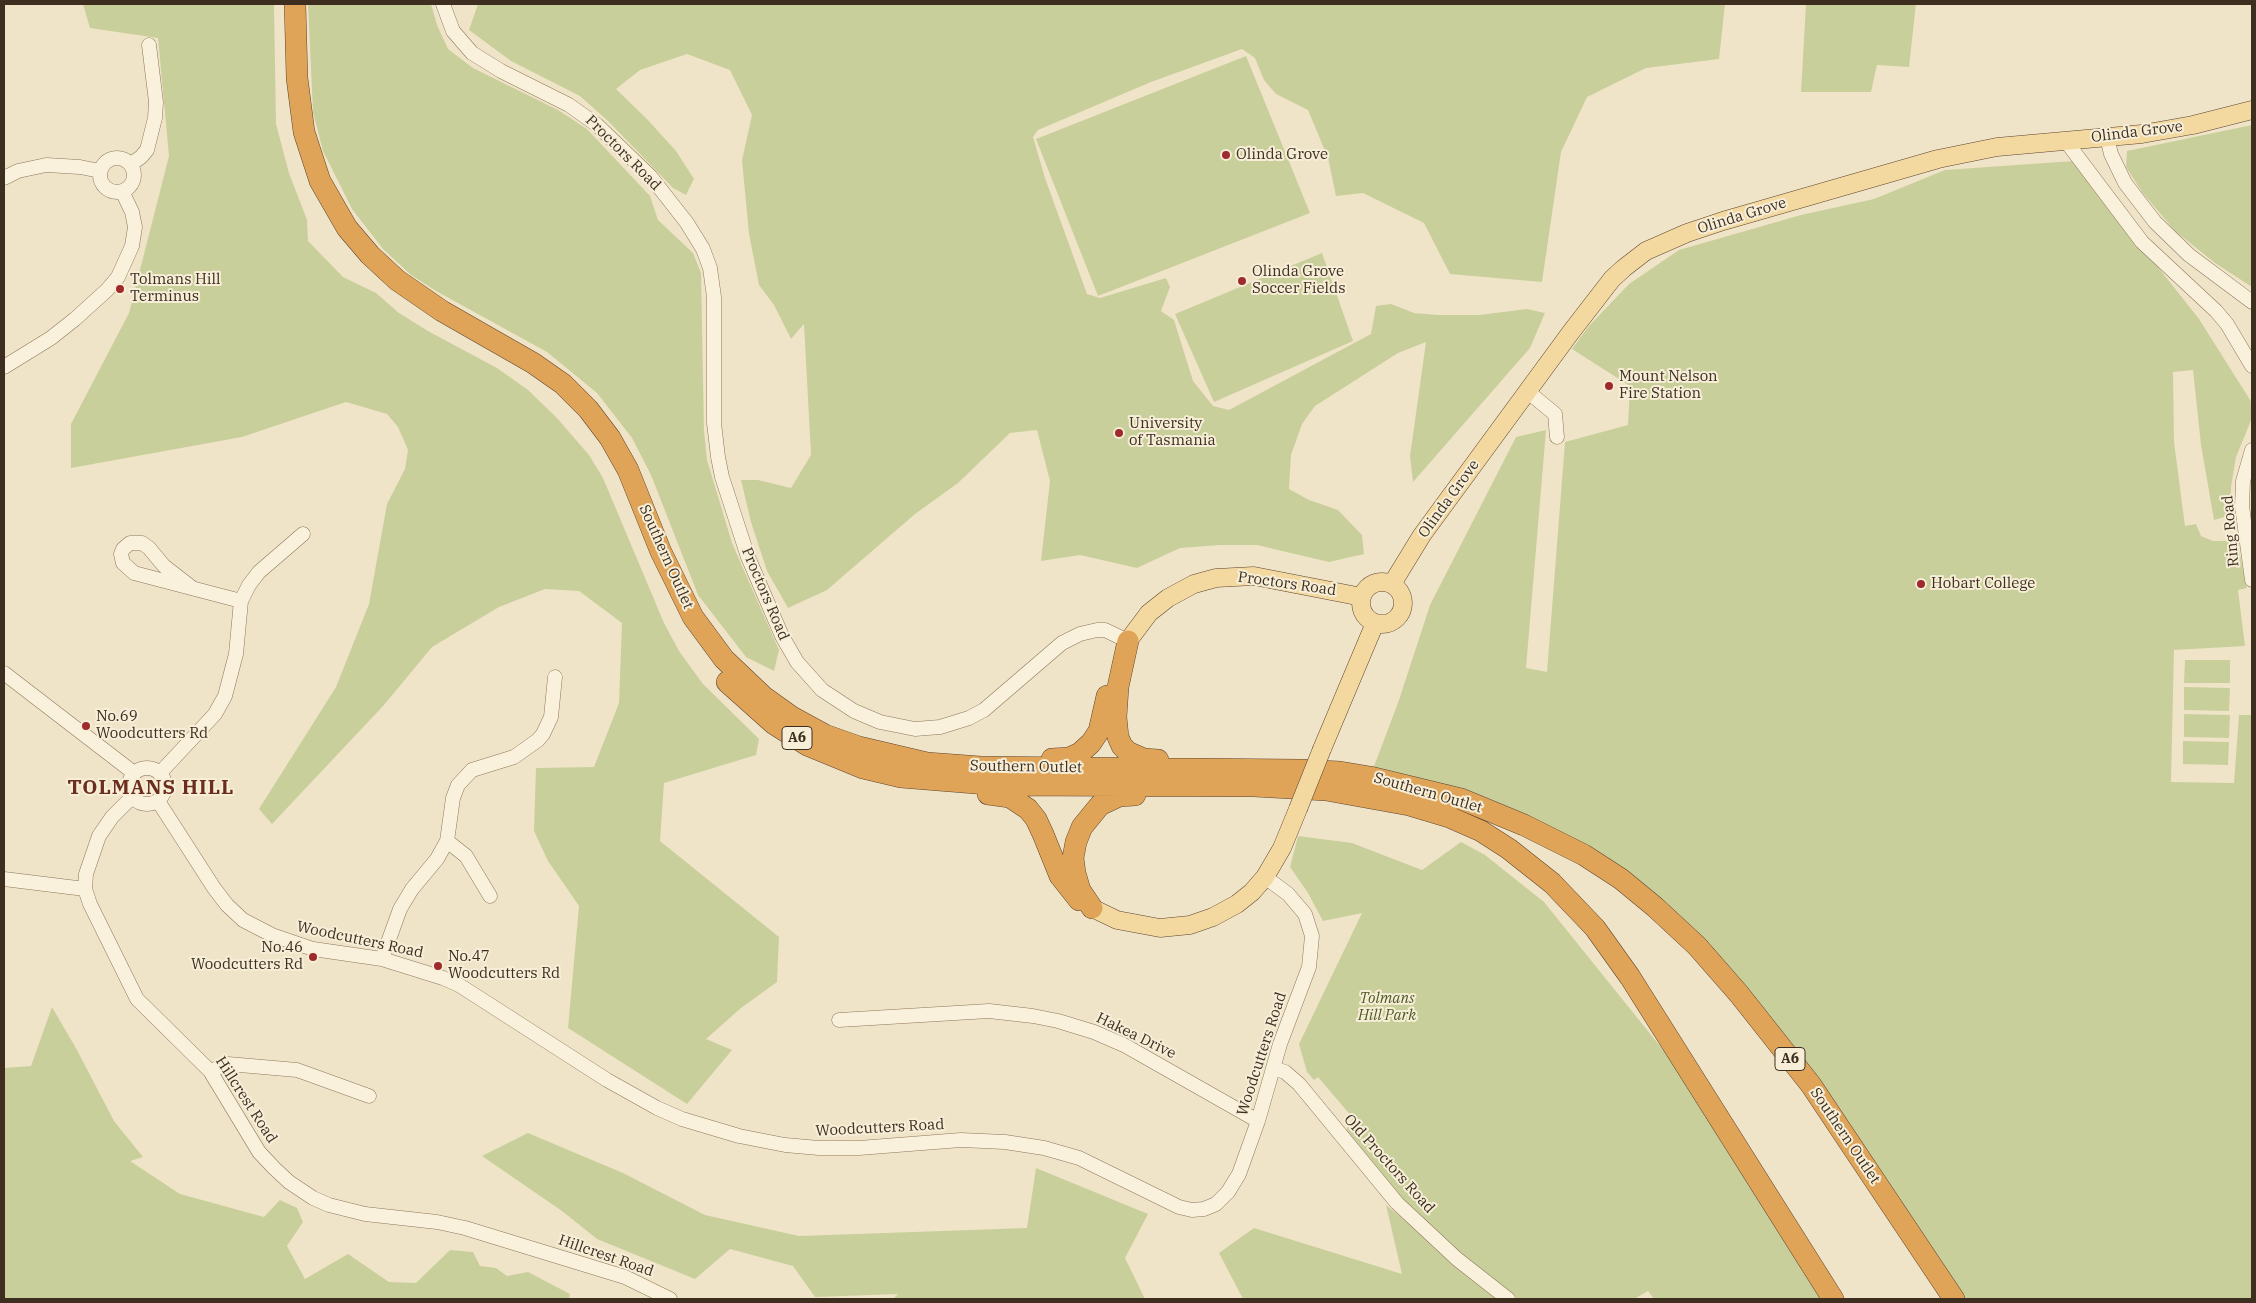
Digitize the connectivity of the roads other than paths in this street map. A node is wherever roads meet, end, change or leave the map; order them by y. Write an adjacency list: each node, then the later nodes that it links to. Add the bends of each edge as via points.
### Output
1 (282, 4): 31 (highway, Southern Outlet / A6, via 284,96 293,147 314,200 343,244 367,271 408,306 517,368 573,412 614,473 679,619 699,650 736,692 774,724 807,744 863,768)
2 (295, 4): 28 (highway, Southern Outlet / A6, via 297,87 304,132 320,181 347,228 370,256 397,280 442,311 533,363 563,384 588,409 628,470 688,608 737,672 771,702 807,726 859,748)
3 (443, 4): 25 (street, Proctors Road, via 453,31 472,53 500,72 569,105 598,125 651,177 703,249 714,296 714,423 722,477 748,557 782,636 797,662 822,690 854,711 880,722 915,729 940,727 984,710 1062,643 1080,634 1105,630)
4 (148, 45): 8 (street, via 156,102 155,118 145,154)
5 (2252, 110): 6 (main road, Olinda Grove, via 2193,125)
6 (2107, 137): 7 (main road, Olinda Grove); 12 (street, via 2113,159 2125,182 2155,222 2189,255)
7 (2065, 140): 13 (street, via 2142,242 2227,324); 15 (main road, Olinda Grove, via 1997,147 1938,159 1785,202 1646,251 1618,274)
8 (130, 164): 9 (street, via 122,159 111,159); 11 (street, via 134,179 129,188)
9 (100, 171): 10 (street, via 46,165); 11 (street, via 104,186 114,192)
10 (4, 178)
11 (122, 191): 14 (street, via 135,227 132,246 118,277 51,338)
12 (2252, 302)
13 (2252, 366)
14 (4, 367)
15 (1528, 391): 16 (street, via 1555,414); 20 (main road, Olinda Grove, via 1427,528)
16 (1557, 437)
17 (2252, 450): 19 (street, Ring Road, via 2243,481 2242,506)
18 (303, 534): 23 (street, via 259,572)
19 (2252, 580)
20 (1392, 584): 22 (main road, via 1378,582 1365,590); 24 (main road, via 1402,594 1403,608 1389,624)
21 (191, 587): 21 (street, via 129,570 122,558 124,549 134,542 145,545 164,566); 23 (street)
22 (1362, 597): 24 (main road, via 1362,610); 25 (main road, Proctors Road, via 1254,576 1216,578 1194,584 1168,598 1149,614)
23 (241, 601): 30 (street, via 236,654 225,696 215,714)
24 (1375, 624): 36 (main road, bridge, via 1282,848)
25 (1128, 641): 28 (highway, via 1112,667 1099,731 1080,753 1069,758 1052,759); 32 (highway, via 1118,687 1116,727 1122,746 1136,756 1152,760 1321,763 1374,772)
26 (4, 672): 29 (street)
27 (555, 677): 35 (street, via 551,717 544,734 522,753 477,767 462,779 453,798)
28 (892, 756): 32 (highway, Southern Outlet / A6, via 948,766 1320,771)
29 (134, 772): 30 (street, via 151,768); 33 (street, via 128,787)
30 (160, 774): 34 (street, via 164,778 165,791)
31 (901, 777): 40 (highway, via 934,787 1002,795 1019,802 1036,819 1060,876 1079,900); 42 (highway, Southern Outlet / A6, via 1000,785 1294,787 1360,795 1449,816 1509,849 1552,883 1595,928)
32 (1415, 787): 51 (highway, Southern Outlet / A6, via 1461,799 1524,824 1584,855 1655,907 1739,994 1811,1085)
33 (132, 797): 34 (street, via 141,804); 38 (street, Hillcrest Road, via 99,836 89,860)
34 (158, 801): 41 (street, Woodcutters Road, via 214,888 243,920 313,950)
35 (447, 841): 39 (street, via 466,856); 41 (street, via 400,909)
36 (1265, 876): 40 (main road, via 1252,892 1226,910 1176,927 1132,924); 44 (street, Woodcutters Road, via 1297,903 1305,914 1312,936 1308,966)
37 (4, 879): 38 (street)
38 (85, 889): 45 (street, Hillcrest Road, via 137,999)
39 (490, 896)
40 (1092, 908): 42 (highway, via 1080,890 1075,873 1076,842 1090,816 1100,806 1119,796 1152,793 1316,796 1372,804 1454,828 1521,868 1573,915 1618,973)
41 (382, 959): 47 (street, Woodcutters Road, via 414,967 459,985 607,1080 657,1108 713,1129 768,1142 837,1148 960,1140 1030,1146 1079,1158 1179,1207 1199,1210 1216,1204 1228,1192 1239,1174)
42 (1649, 1006): 50 (highway, Southern Outlet / A6)
43 (839, 1020): 47 (street, Hakea Drive, via 989,1011 1058,1021 1124,1045)
44 (1273, 1068): 47 (street, Woodcutters Road); 49 (street, Old Proctors Road, via 1285,1072 1299,1084 1397,1203 1457,1259)
45 (210, 1071): 46 (street, via 228,1064 296,1070); 48 (street, Hillcrest Road, via 259,1152 290,1182 313,1198 345,1211 465,1228 626,1277)
46 (369, 1096)
47 (1258, 1121)
48 (670, 1299)
49 (1508, 1299)
50 (1833, 1299)
51 (1954, 1299)

